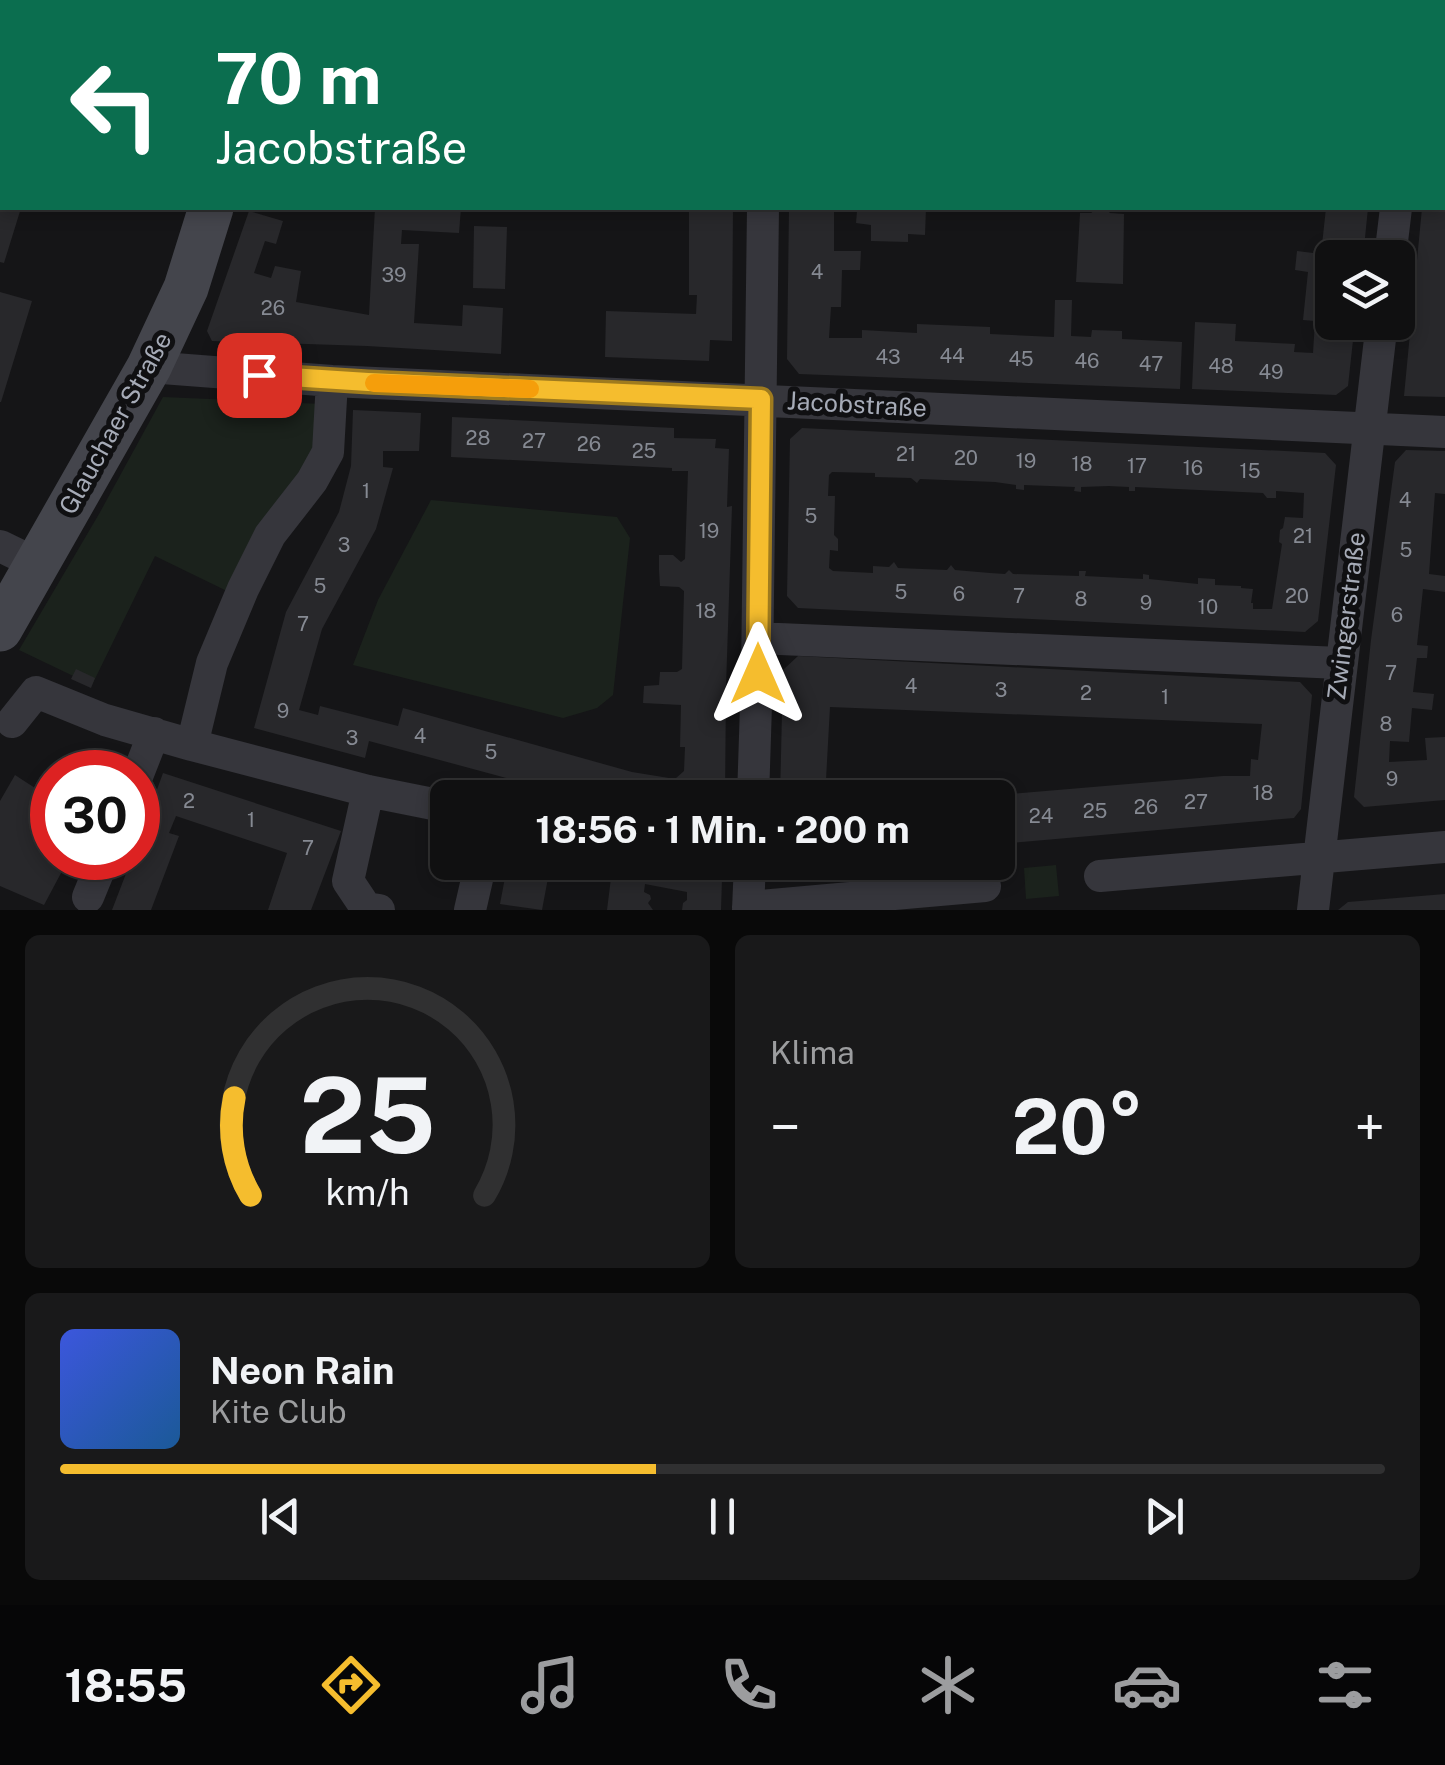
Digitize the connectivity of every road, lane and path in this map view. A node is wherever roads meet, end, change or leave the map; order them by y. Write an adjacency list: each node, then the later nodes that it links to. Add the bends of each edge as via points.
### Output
1 (210, 210): 6 (street, Glauchaer Straße, via 186,288)
2 (763, 210): 8 (street)
3 (1396, 210): 4 (street)
4 (1392, 240)
5 (1380, 340): 9 (street, Zwingerstraße)
6 (150, 367): 7 (street, Jacobstraße); 11 (street, Glauchaer Straße)
7 (332, 380): 8 (street, Jacobstraße); 17 (street, via 328,452 242,589 212,663)
8 (761, 399): 9 (street, Jacobstraße); 13 (street)
9 (1368, 429): 10 (street, Jacobstraße); 14 (street, Zwingerstraße)
10 (1445, 432)
11 (18, 555): 12 (street, Glauchaer Straße)
12 (0, 630)
13 (758, 638): 14 (street); 19 (street)
14 (1340, 663): 23 (street, Zwingerstraße)
15 (12, 722): 16 (street, via 36,692)
16 (154, 733): 17 (street); 18 (street)
17 (192, 745): 20 (street)
18 (147, 750)
19 (754, 780)
20 (368, 791): 21 (street); 31 (street, via 348,881 366,908)
21 (430, 803)
22 (1445, 847): 23 (street)
23 (1319, 858): 24 (street); 33 (street, Zwingerstraße)
24 (1100, 876)
25 (95, 880): 29 (street)
26 (477, 880): 32 (street)
27 (749, 880): 30 (street)
28 (985, 886): 30 (street)
29 (88, 897)
30 (748, 909)
31 (379, 910)
32 (470, 910)
33 (1313, 910)

